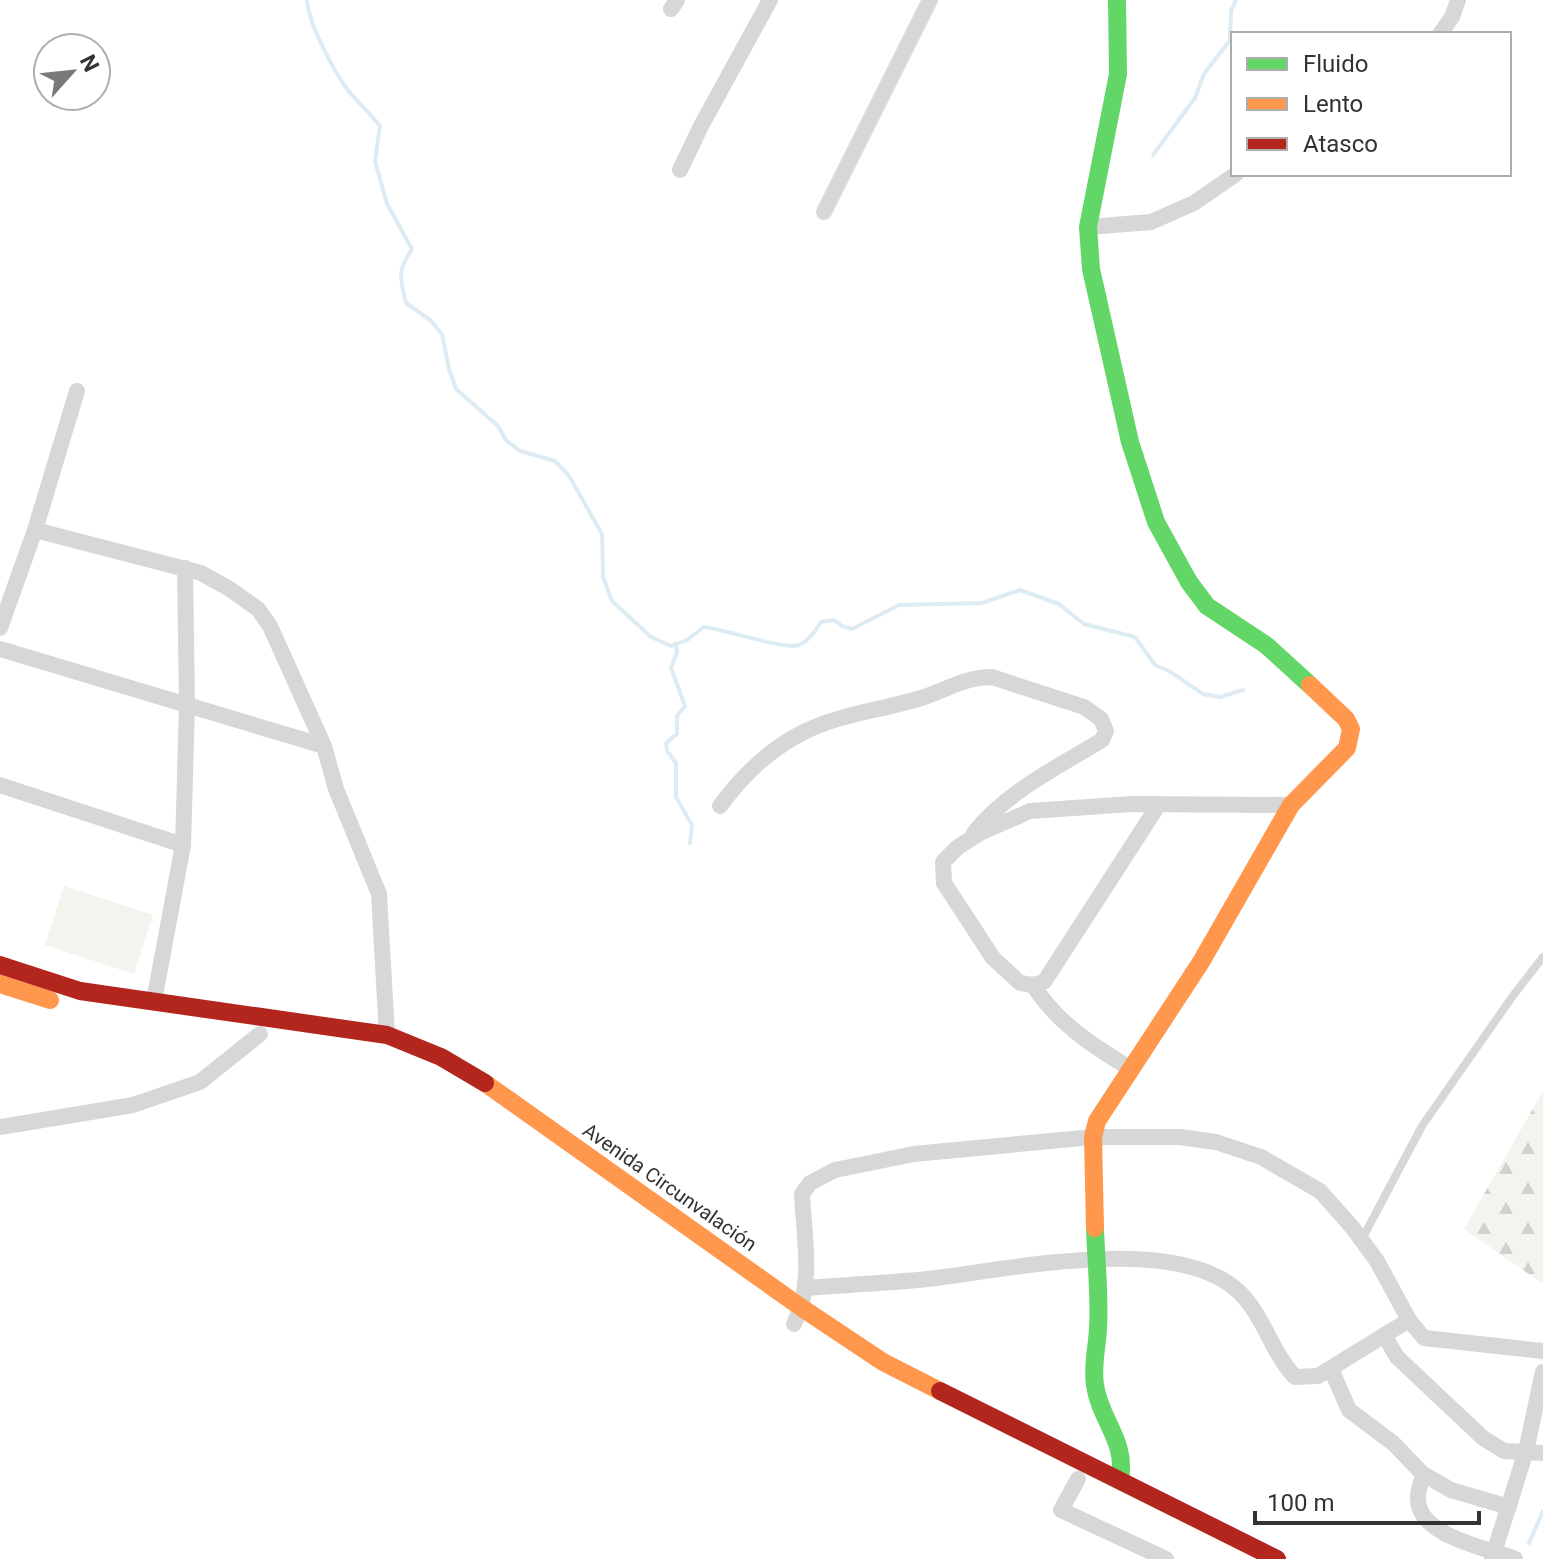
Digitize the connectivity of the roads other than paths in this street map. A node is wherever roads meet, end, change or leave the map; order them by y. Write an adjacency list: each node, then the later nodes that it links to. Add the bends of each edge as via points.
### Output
1 (770, 0): 6 (street)
2 (930, 0): 8 (street)
3 (1117, 0): 9 (main road, via 1118,74)
4 (1458, 0): 5 (street)
5 (1441, 32)
6 (680, 170)
7 (1233, 176): 9 (street, via 1194,203 1151,222)
8 (824, 212)
9 (1088, 227): 19 (main road, via 1091,269 1130,442 1156,522 1207,606 1266,645 1351,729 1347,748)
10 (77, 391): 11 (street)
11 (35, 530): 12 (street); 13 (street)
12 (185, 568): 15 (street); 16 (street, via 258,609)
13 (0, 628)
14 (0, 649): 15 (street)
15 (187, 705): 16 (street); 22 (street)
16 (324, 746): 29 (street, via 379,894)
17 (0, 785): 22 (street)
18 (1159, 804): 19 (street); 21 (street, via 1030,811); 26 (street, via 1044,982)
19 (1291, 805): 30 (main road, via 1201,962)
20 (720, 806): 21 (street, via 751,771 804,731 976,677 992,677 1084,707 1101,719 1106,731 1102,740 989,813)
21 (968, 840): 26 (street, via 943,862 944,883 993,958 1020,983)
22 (183, 845): 27 (street)
23 (1543, 957): 33 (lane, via 1422,1126)
24 (0, 965): 27 (main road, Avenida Circunvalación, via 80,991)
25 (0, 984): 28 (main road, Avenida Circunvalación, via 75,1008)
26 (1033, 985): 30 (street, via 1048,1008 1089,1044)
27 (154, 1001): 29 (main road, Avenida Circunvalación)
28 (260, 1034): 31 (street, via 200,1082 133,1105); 37 (main road, Avenida Circunvalación, via 381,1052 433,1072)
29 (387, 1035): 37 (main road, Avenida Circunvalación, via 473,1074)
30 (1131, 1069): 32 (main road, via 1097,1121)
31 (0, 1127)
32 (1093, 1137): 33 (street, via 1180,1137 1261,1157 1320,1191); 34 (main road); 35 (street, via 914,1154 822,1176 802,1194)
33 (1362, 1240): 36 (street)
34 (1096, 1258): 35 (street); 40 (street, via 1176,1263 1211,1274 1237,1290 1254,1310 1281,1362 1295,1377 1318,1376); 46 (main road, via 1095,1390 1125,1463)
35 (805, 1288): 37 (street)
36 (1409, 1320): 38 (street); 39 (street, via 1424,1338)
37 (801, 1322): 46 (main road, Avenida Circunvalación)
38 (1384, 1335): 40 (street); 43 (street, via 1397,1357 1483,1438 1504,1451)
39 (1543, 1351)
40 (1331, 1369): 44 (street, via 1349,1410)
41 (862, 1370): 45 (main road)
42 (1543, 1372): 43 (street)
43 (1535, 1452): 47 (street)
44 (1423, 1474): 47 (street, via 1451,1490); 48 (street, via 1417,1501 1426,1520 1439,1532)
45 (1078, 1479): 49 (street, via 1061,1510); 50 (main road)
46 (1120, 1480): 51 (main road, Avenida Circunvalación)
47 (1509, 1507): 48 (street)
48 (1493, 1555): 52 (street)
49 (1166, 1559)
50 (1238, 1559)
51 (1277, 1559)
52 (1515, 1559)

